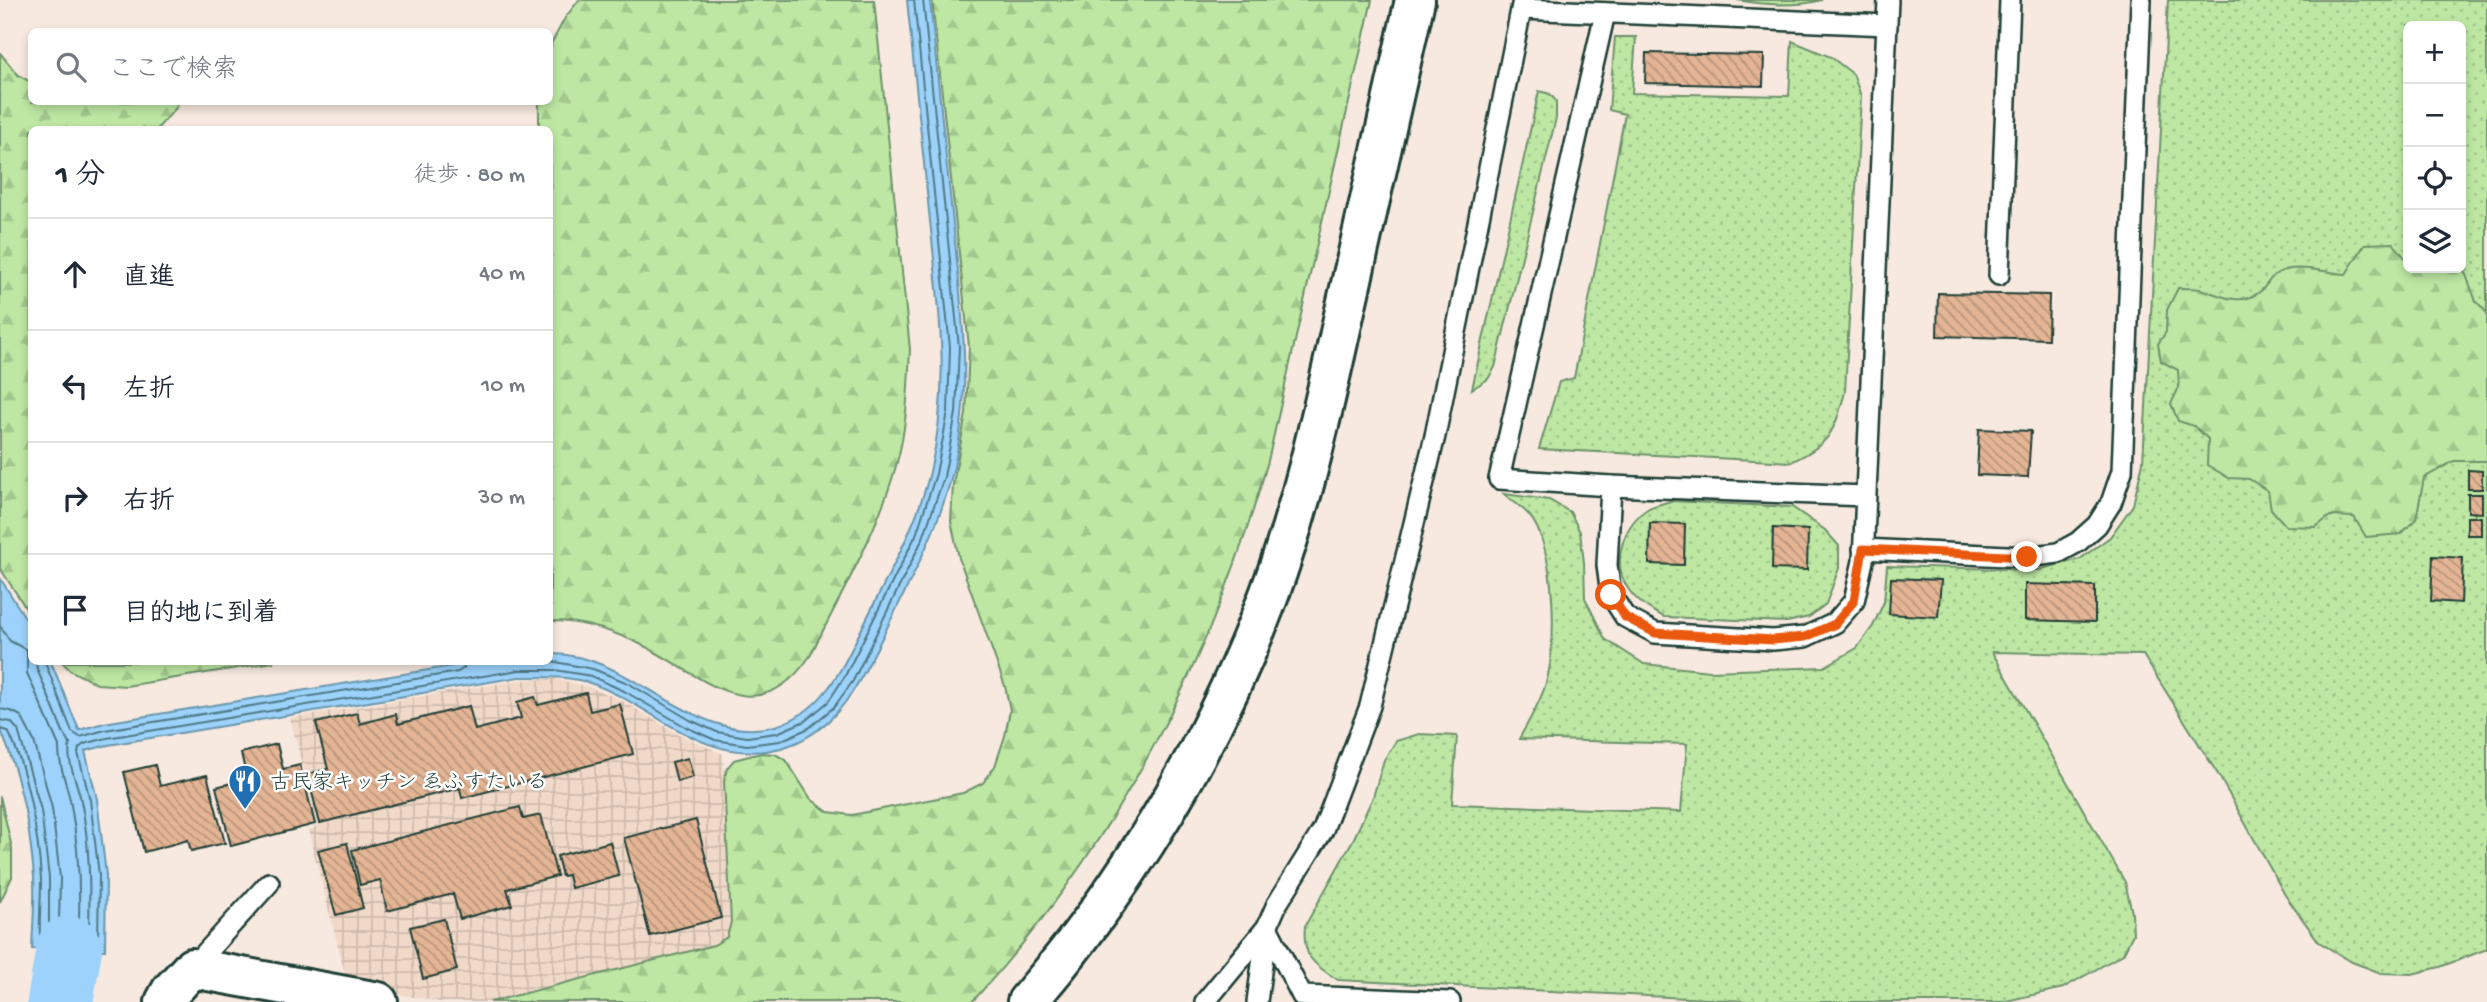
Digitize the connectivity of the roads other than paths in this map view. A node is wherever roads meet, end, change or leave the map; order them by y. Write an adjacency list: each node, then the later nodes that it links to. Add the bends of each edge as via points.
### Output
1 (1415, 0): 19 (street, via 1308,472 1270,593 1220,711 1158,823 1086,929)
2 (1888, 0): 8 (lane)
3 (2010, 0): 9 (lane)
4 (2141, 0): 12 (lane, via 2122,471 2111,503 2098,525 2058,553 2027,557)
5 (1523, 4): 7 (lane); 14 (lane, via 1435,436 1370,706 1323,830)
6 (1698, 8): 7 (lane); 8 (lane)
7 (1605, 13): 10 (lane, via 1499,479)
8 (1886, 25): 11 (lane)
9 (1999, 275)
10 (1611, 486): 11 (lane); 12 (lane, via 1607,565 1611,595 1625,617 1655,633 1773,640 1805,637 1835,624 1854,601)
11 (1866, 496): 12 (lane)
12 (1863, 549)
13 (269, 883): 15 (lane)
14 (1267, 928): 20 (lane); 21 (lane); 22 (lane, via 1302,996)
15 (192, 968): 16 (street); 17 (street)
16 (316, 996): 18 (street)
17 (165, 1002)
18 (378, 1002)
19 (1027, 1002)
20 (1205, 1002)
21 (1257, 1002)
22 (1450, 1002)

